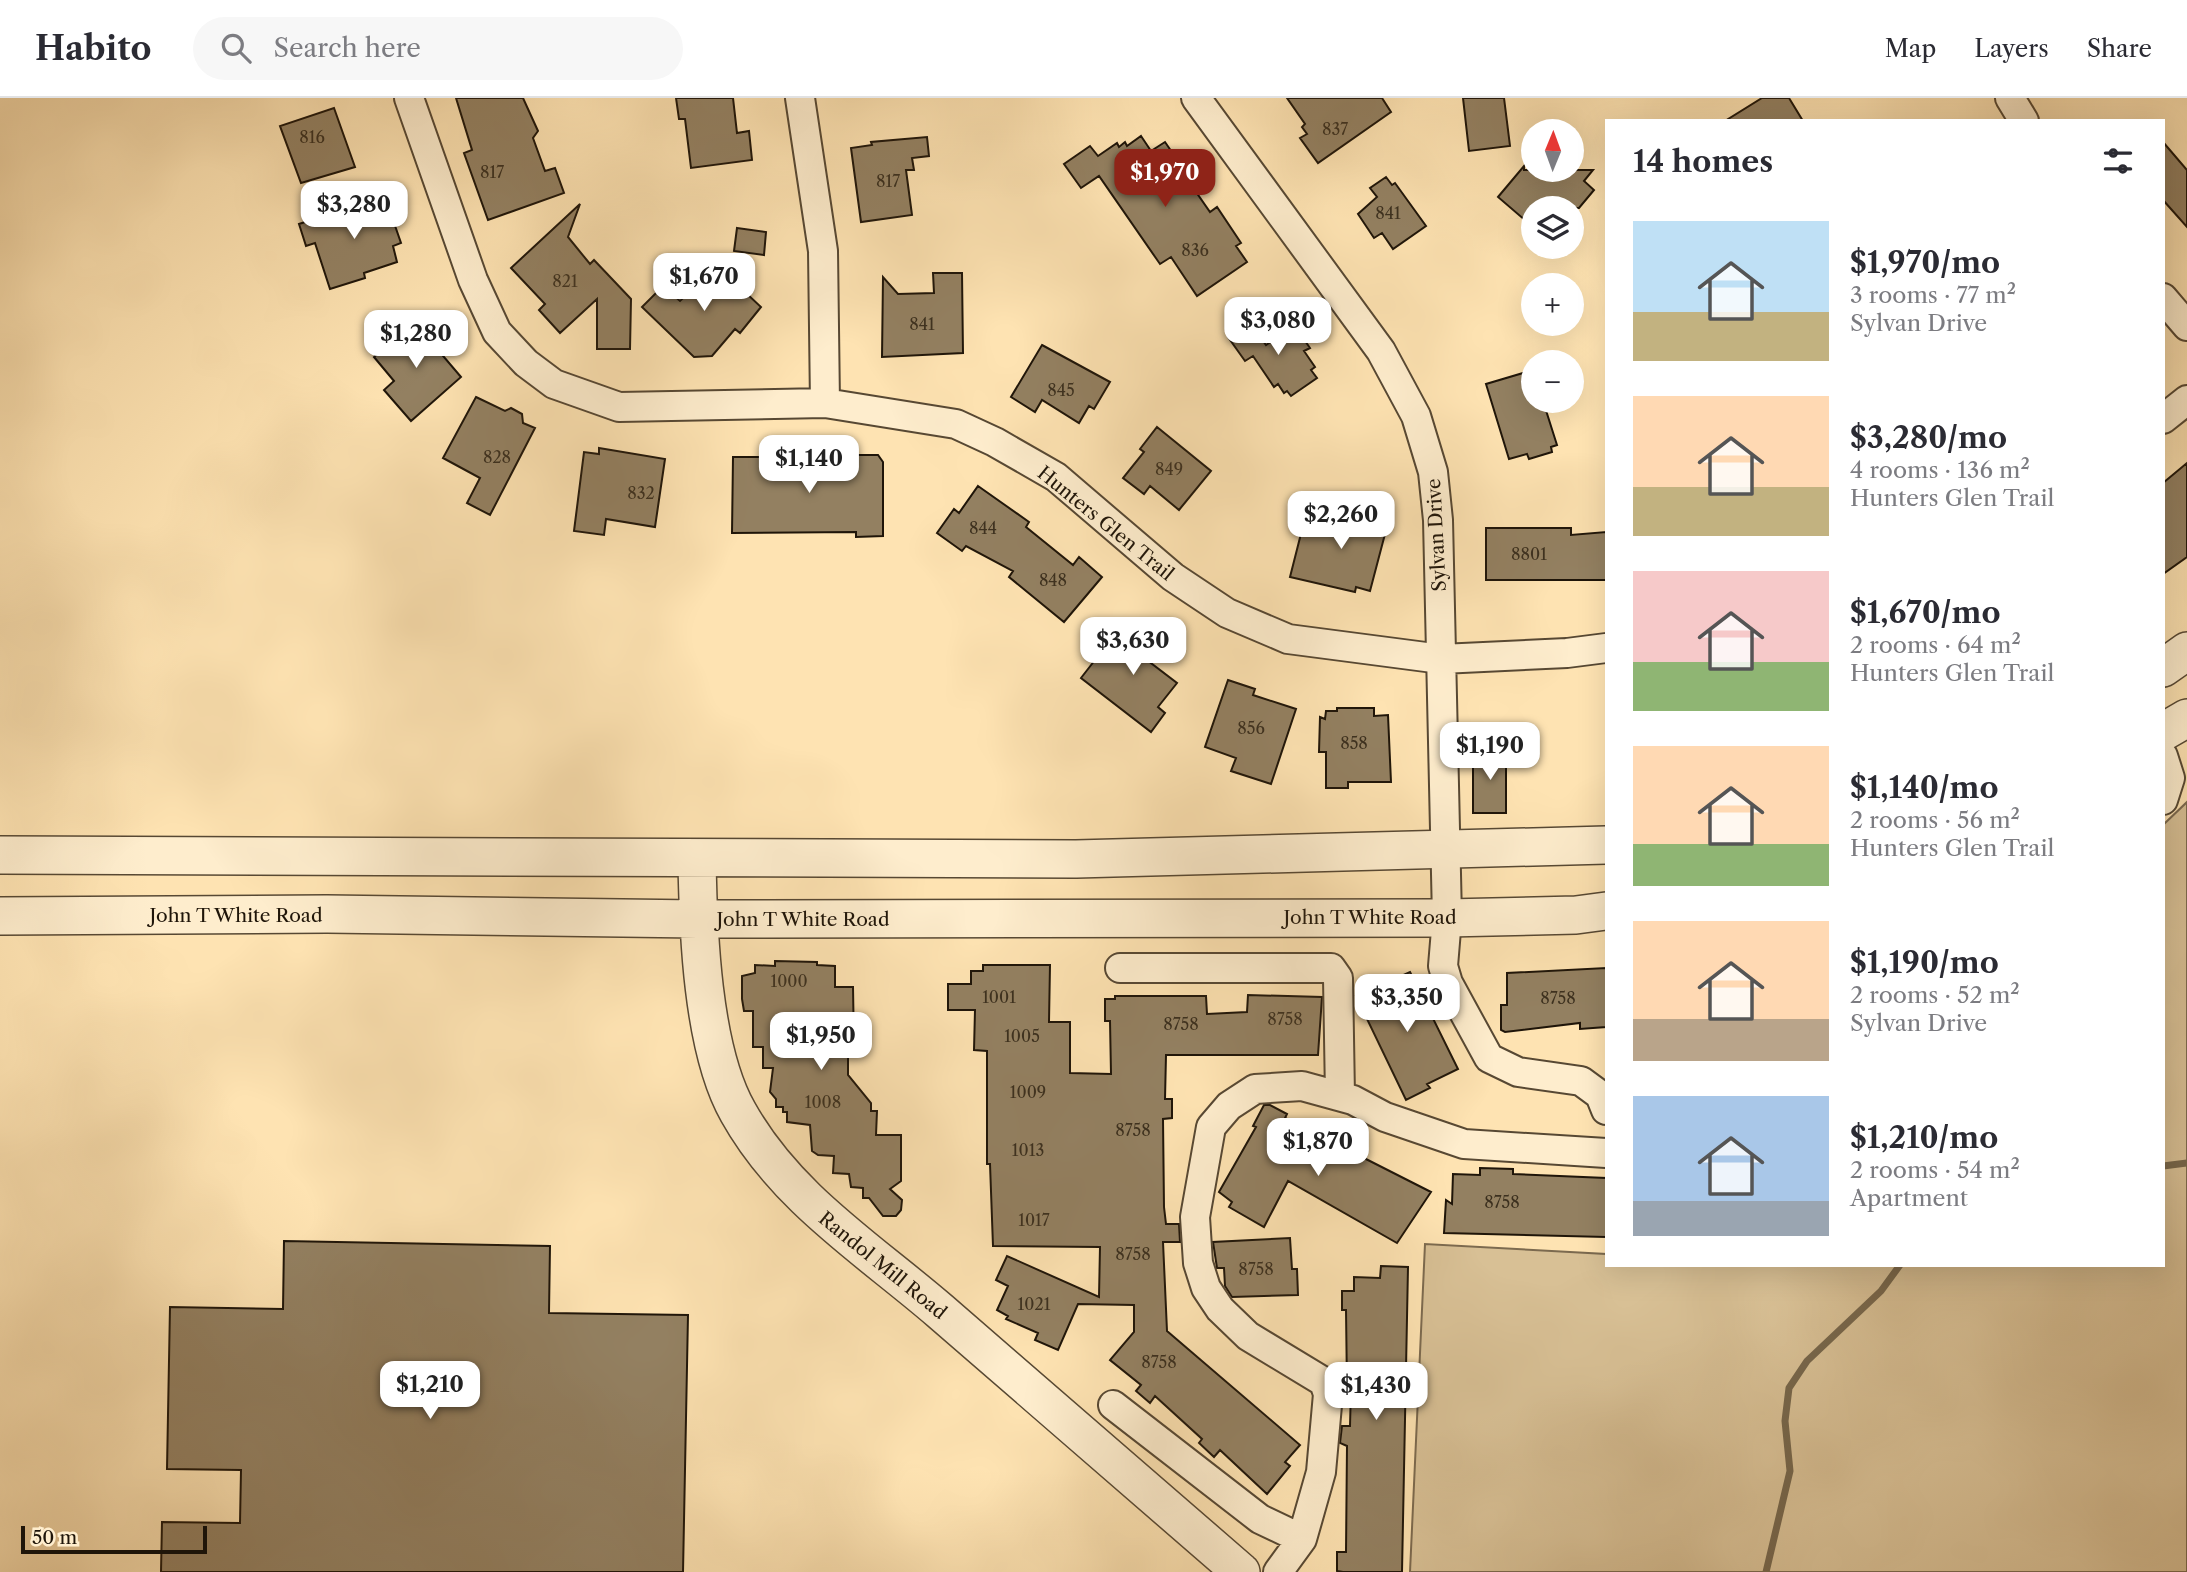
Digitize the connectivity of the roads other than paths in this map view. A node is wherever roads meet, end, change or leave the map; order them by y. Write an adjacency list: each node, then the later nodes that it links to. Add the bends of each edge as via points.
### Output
1 (409, 98): 9 (street, Hunters Glen Trail, via 473,280 497,332 554,384 619,407)
2 (800, 98): 9 (street, via 823,251)
3 (1196, 98): 13 (street, Sylvan Drive, via 1381,351 1416,416 1435,484)
4 (2010, 98): 5 (street)
5 (2023, 119)
6 (2165, 300): 7 (street)
7 (2187, 326)
8 (2187, 400): 10 (street)
9 (825, 403): 13 (street, Hunters Glen Trail, via 956,424 995,442 1056,477 1173,577 1227,613 1288,639)
10 (2165, 417)
11 (1605, 648): 13 (street, Hunters Glen Trail)
12 (2187, 651): 14 (street)
13 (1441, 659): 20 (street, Sylvan Drive)
14 (2165, 667)
15 (2187, 718): 16 (street)
16 (2165, 731)
17 (2165, 762): 18 (street, via 2170,778)
18 (2165, 794)
19 (1605, 845): 20 (street)
20 (1445, 849): 22 (street, via 1076,859); 25 (street, Sylvan Drive)
21 (0, 855): 22 (street)
22 (697, 858): 26 (street, Randol Mill Road)
23 (1605, 911): 25 (street, John T White Road)
24 (0, 916): 26 (street, John T White Road)
25 (1447, 918): 26 (street, John T White Road); 29 (street, Sylvan Drive, via 1443,966 1448,983 1489,1058 1518,1072 1581,1081 1600,1095)
26 (698, 919): 33 (street, Randol Mill Road, via 706,996 722,1076 738,1112 775,1166 822,1217 938,1309)
27 (1120, 968): 28 (street, via 1331,968 1338,978)
28 (1340, 1096): 30 (street, via 1385,1118 1464,1144); 32 (street, via 1302,1086 1255,1089 1230,1106 1211,1127 1195,1216 1198,1264 1220,1310 1248,1336 1324,1382 1328,1394 1321,1472)
29 (1605, 1108)
30 (1605, 1153)
31 (1114, 1405): 32 (street, via 1260,1518)
32 (1302, 1539): 34 (street)
33 (1241, 1572)
34 (1278, 1572)

